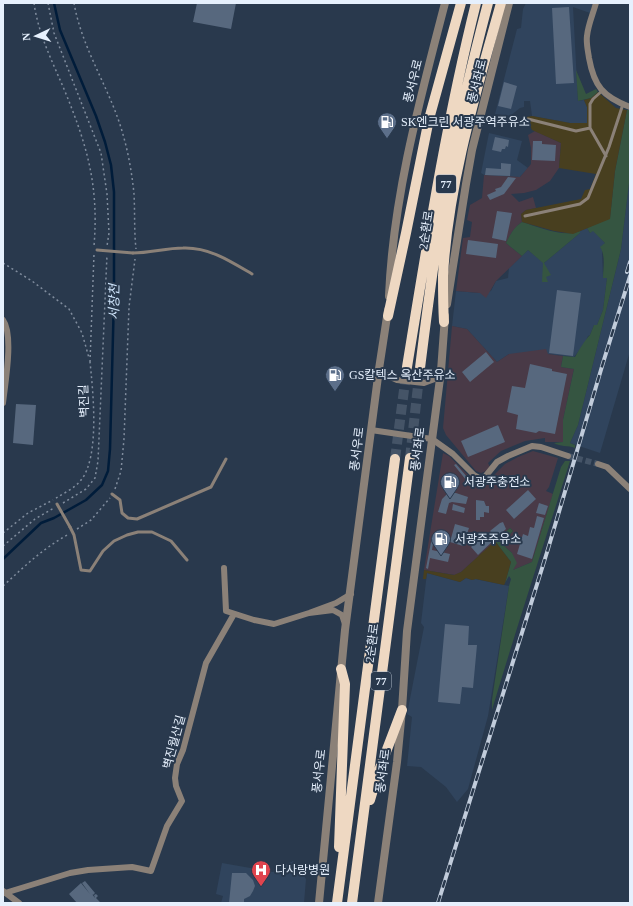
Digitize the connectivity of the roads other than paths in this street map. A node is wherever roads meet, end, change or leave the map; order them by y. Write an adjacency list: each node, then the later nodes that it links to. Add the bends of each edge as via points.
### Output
1 (445, 3): 17 (street, 풍서우로, via 412,131 390,267)
2 (461, 3): 17 (highway, via 429,119)
3 (476, 3): 20 (highway, 2순환로 / 77, via 436,190)
4 (488, 3): 21 (highway, 2순환로 / 77, via 448,175)
5 (501, 3): 19 (highway, via 472,106 458,169 443,275)
6 (509, 3): 19 (street, 풍서좌로, via 467,175)
7 (596, 3): 8 (street, via 586,37 592,72)
8 (602, 91): 9 (street); 12 (lane, via 590,104)
9 (623, 104): 10 (street); 13 (lane)
10 (630, 107)
11 (528, 119): 12 (lane, via 576,131)
12 (590, 128): 13 (lane)
13 (606, 156): 14 (lane, via 588,198 580,204)
14 (525, 216)
15 (95, 250): 16 (lane, bridge, via 134,253 197,249 220,256)
16 (252, 274)
17 (388, 316): 22 (street, 풍서우로)
18 (3, 320): 24 (street, via 6,323 9,340)
19 (444, 322): 23 (street, 풍서좌로)
20 (407, 367)
21 (420, 368)
22 (379, 369): 23 (street, via 391,379 397,380 424,383); 25 (street, 풍서우로)
23 (440, 377): 26 (street, 풍서좌로)
24 (3, 403)
25 (371, 430): 26 (street); 37 (street, 풍서우로)
26 (432, 439): 27 (street, via 481,479 497,462 532,446); 42 (street, 풍서좌로, via 407,631)
27 (568, 456)
28 (410, 458): 43 (highway, 2순환로 / 77)
29 (226, 459): 33 (lane, via 211,487 137,519 128,518 122,513 120,500)
30 (395, 459): 47 (highway, 2순환로 / 77)
31 (598, 464): 32 (street, via 607,468)
32 (630, 489)
33 (112, 494)
34 (54, 499): 35 (lane, bridge, via 73,532 81,570 90,571 103,551 114,541 138,532 152,532 171,541)
35 (187, 560)
36 (224, 568): 39 (street, via 226,611)
37 (351, 594): 38 (street, via 336,603); 40 (street, 풍서우로)
38 (309, 613): 39 (street, via 274,624); 40 (street, via 327,610 338,612 344,618)
39 (234, 614): 44 (street, 벽진월산길, via 206,663 177,764 176,786 182,801 167,826 151,871 132,867 88,870)
40 (346, 630): 41 (street, 풍서우로)
41 (342, 669): 46 (street, 풍서우로); 47 (highway, via 345,684)
42 (402, 710): 43 (highway, via 378,773); 49 (street, 풍서좌로)
43 (360, 840): 48 (highway, 2순환로 / 77)
44 (4, 892): 45 (street)
45 (19, 903)
46 (319, 903)
47 (337, 903)
48 (352, 903)
49 (378, 903)

